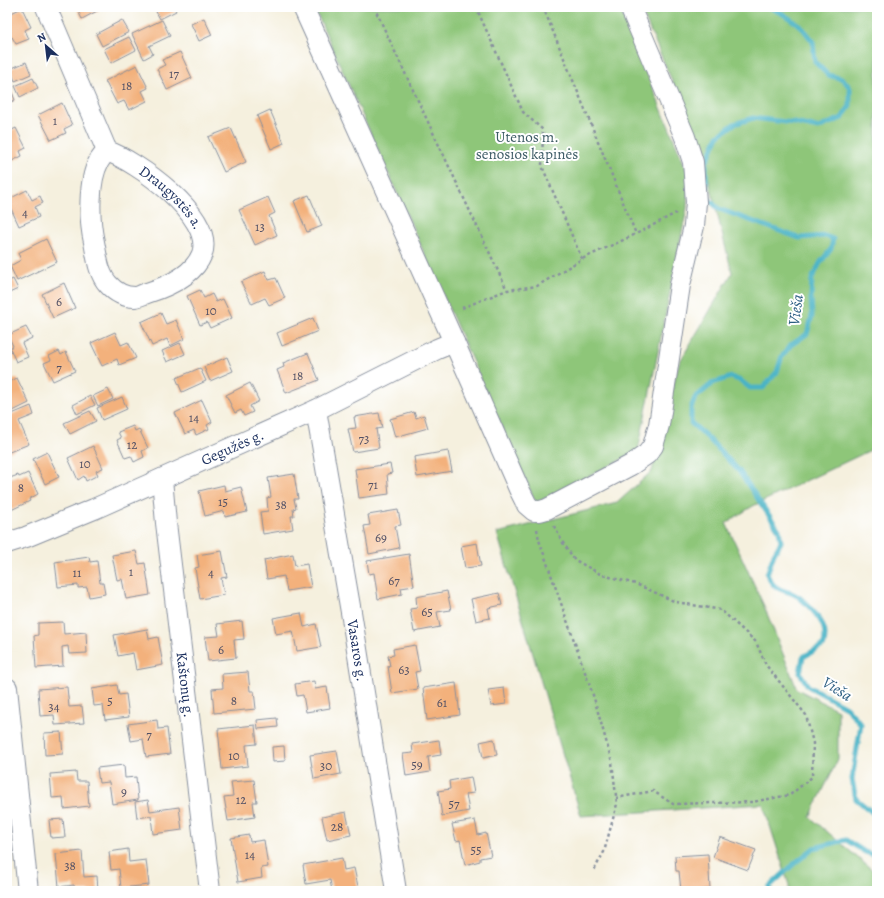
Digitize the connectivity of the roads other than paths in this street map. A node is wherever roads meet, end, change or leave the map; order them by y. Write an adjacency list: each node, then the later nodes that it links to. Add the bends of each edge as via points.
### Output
1 (46, 7): 4 (street)
2 (303, 7): 5 (street)
3 (630, 7): 5 (street, via 685,137 693,162 696,202 694,226 680,285 659,425 653,446 647,454 631,465 540,510 527,505)
4 (107, 151): 4 (street, Draugystės a., via 99,162 94,176 92,235 100,269 108,284 120,294 136,297 157,290 194,267 202,253 202,238 196,222 184,205 167,189 119,155)
5 (454, 342): 6 (street, Gegužės g.)
6 (316, 410): 7 (street, Gegužės g.); 12 (street, Vasaros g.)
7 (162, 479): 8 (street, Gegužės g.); 11 (street, Kaštonų g.)
8 (7, 543)
9 (7, 688): 10 (street)
10 (28, 891)
11 (210, 891)
12 (396, 891)

